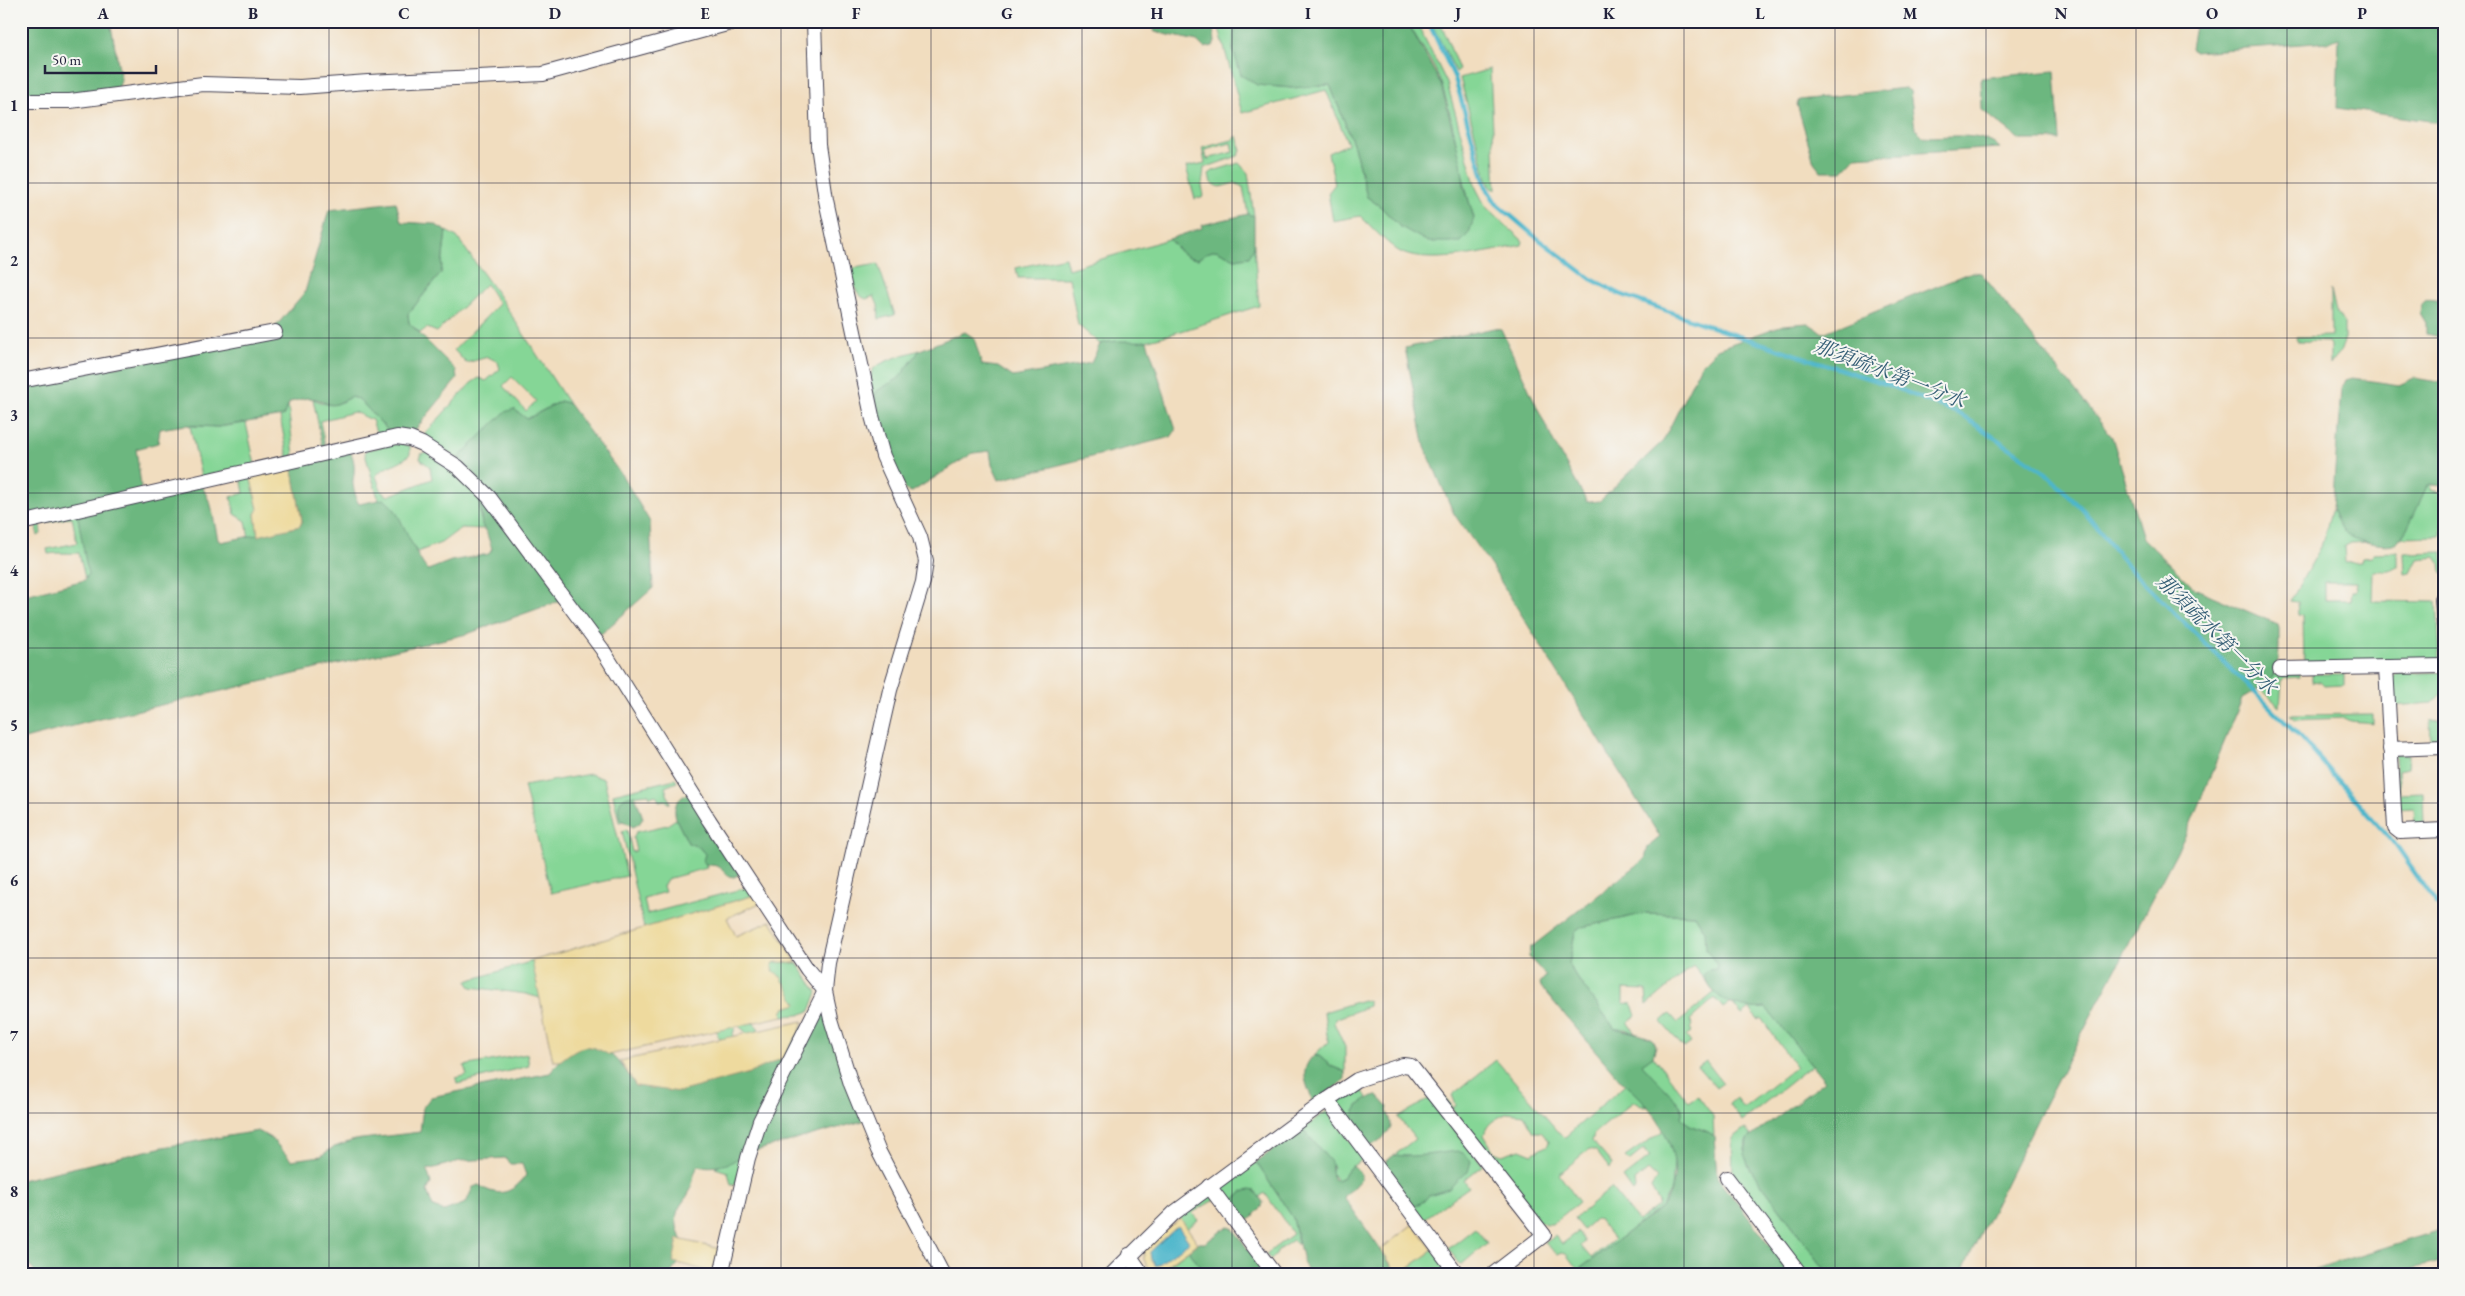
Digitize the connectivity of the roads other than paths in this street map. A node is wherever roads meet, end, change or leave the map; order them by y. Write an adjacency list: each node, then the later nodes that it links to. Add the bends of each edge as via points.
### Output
1 (738, 21): 3 (street, via 543,74 300,87 203,84 70,101)
2 (814, 21): 15 (street, via 818,145 826,200 883,456 920,537 926,561 923,582 890,690 828,963)
3 (21, 101)
4 (275, 332): 5 (street)
5 (21, 381)
6 (21, 523): 15 (street, via 397,438 422,444 458,467 490,497 596,641 709,820 807,969)
7 (2442, 599): 8 (street)
8 (2444, 624)
9 (2444, 666): 10 (street)
10 (2386, 668): 11 (street); 13 (street)
11 (2280, 669)
12 (2444, 746): 13 (street)
13 (2390, 749): 14 (street, via 2395,828 2400,832)
14 (2444, 830)
15 (825, 991): 20 (street, via 760,1121 748,1158); 21 (street, via 851,1084 878,1150)
16 (1326, 1100): 18 (street); 25 (street); 26 (street, via 1357,1080 1403,1065 1411,1066 1544,1235)
17 (1727, 1178): 27 (street)
18 (1209, 1186): 19 (street); 24 (street)
19 (1129, 1255): 22 (street); 23 (street)
20 (721, 1275)
21 (944, 1275)
22 (1111, 1275)
23 (1143, 1275)
24 (1275, 1275)
25 (1458, 1275)
26 (1492, 1275)
27 (1801, 1275)

